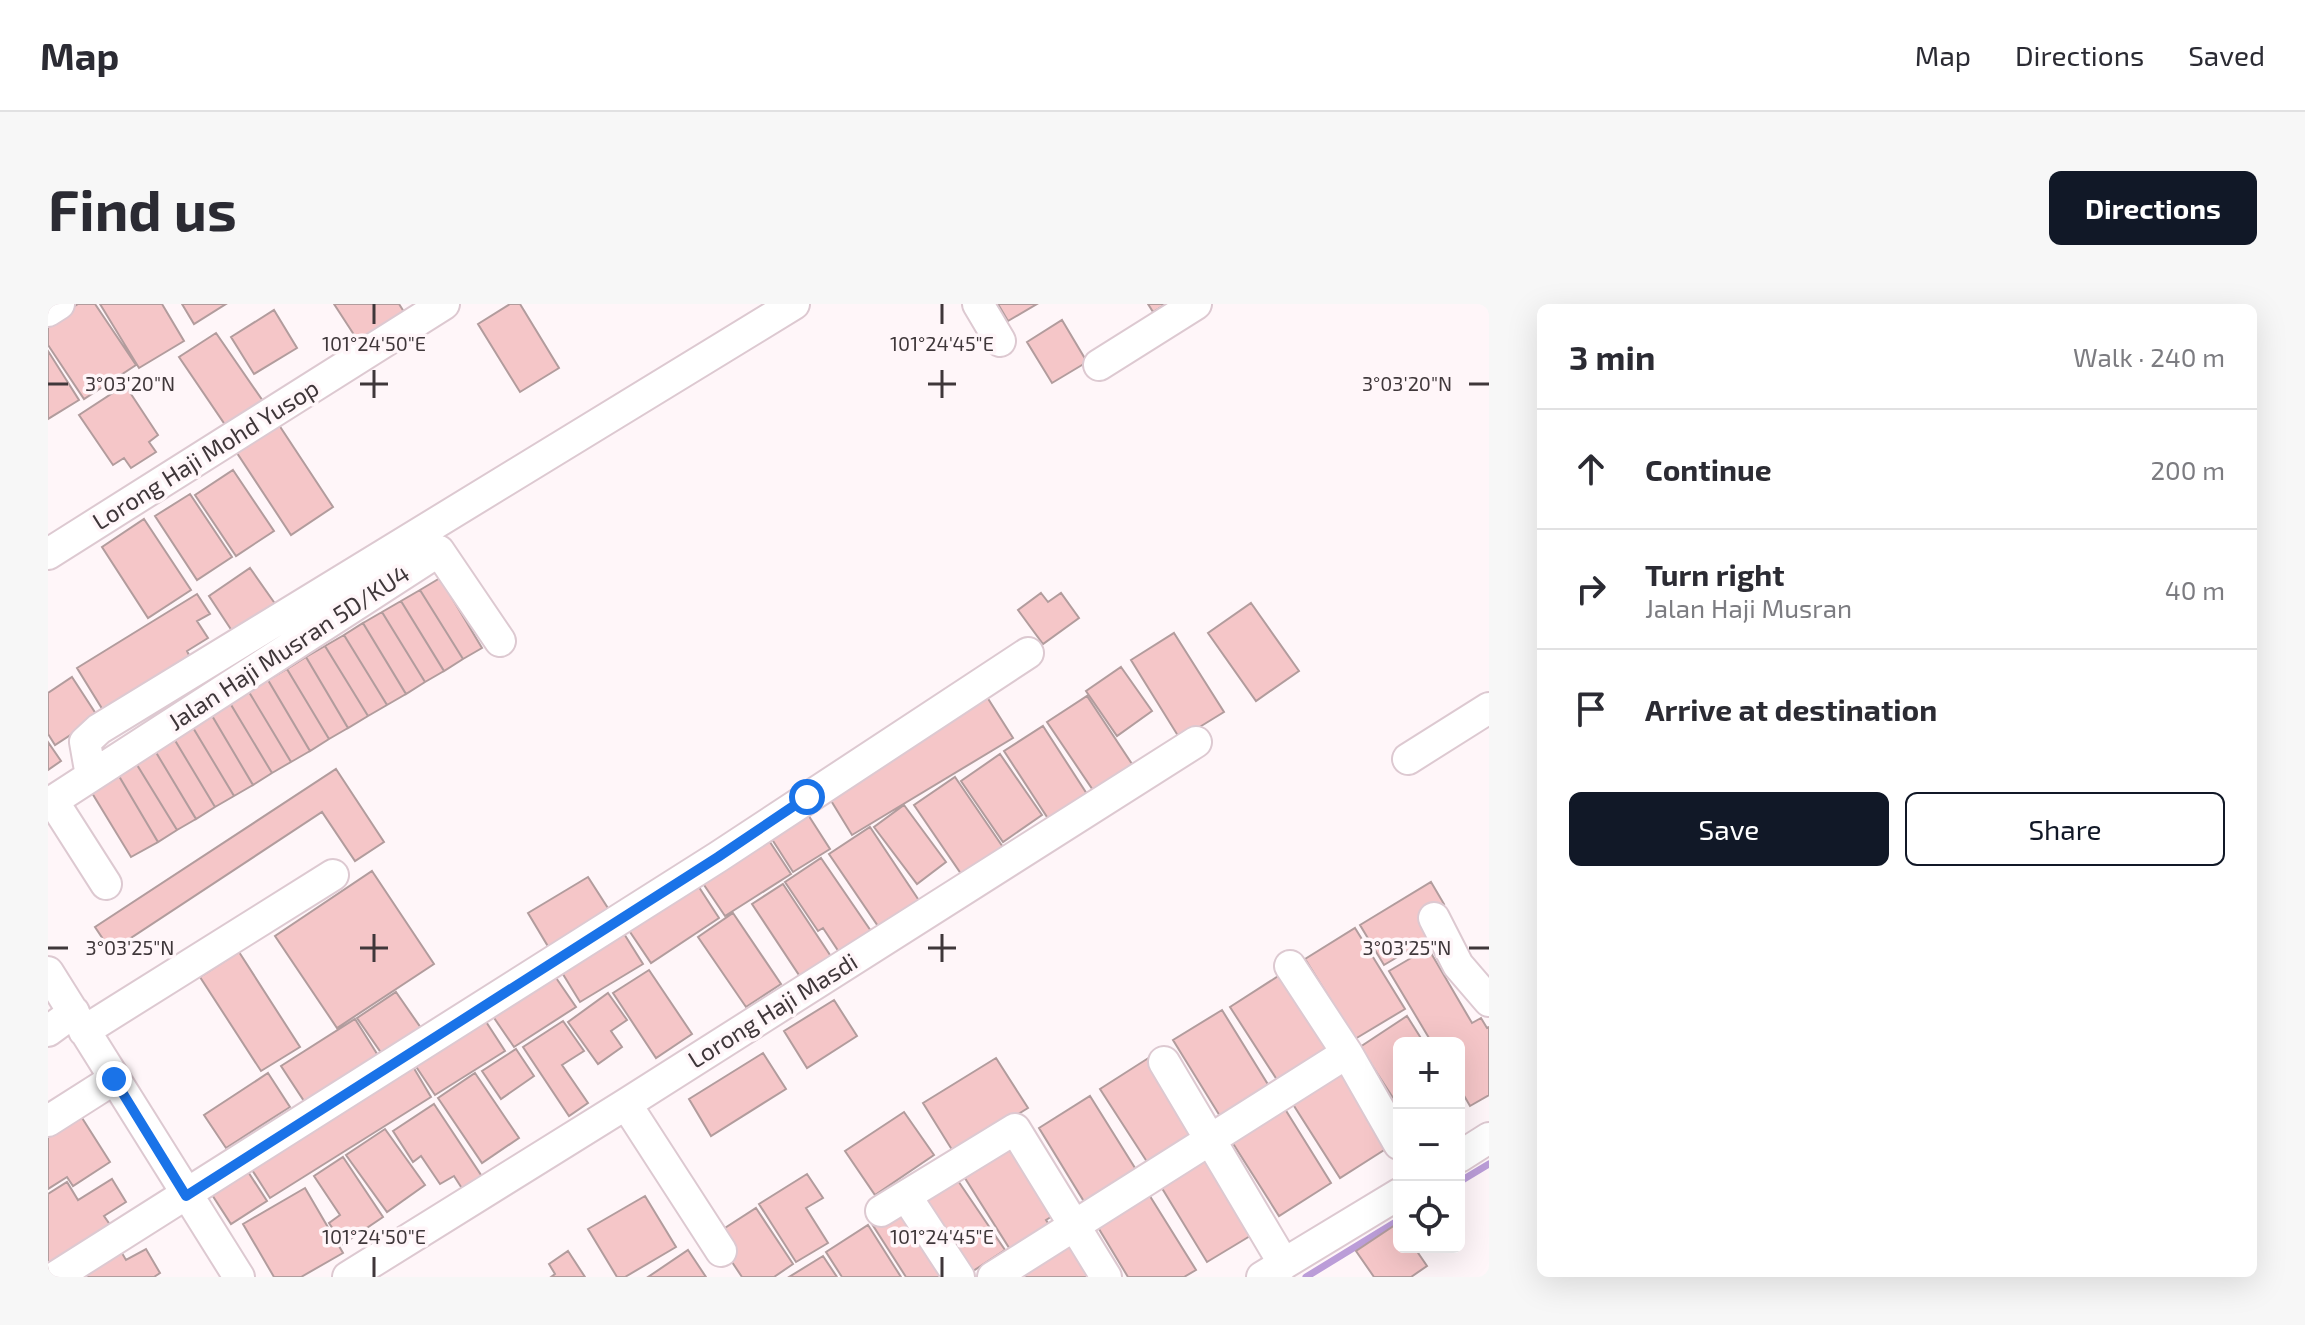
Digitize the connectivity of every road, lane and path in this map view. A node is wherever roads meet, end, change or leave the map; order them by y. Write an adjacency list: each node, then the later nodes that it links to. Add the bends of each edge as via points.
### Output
1 (59, 304): 6 (street)
2 (444, 304): 9 (street, Lorong Haji Mohd Yusop)
3 (794, 304): 15 (street, via 99,729 85,742)
4 (978, 304): 7 (street)
5 (1196, 304): 8 (street)
6 (48, 311)
7 (1000, 341)
8 (1099, 365)
9 (48, 554)
10 (500, 641): 15 (street, Jalan Haji Musran 5D/KU4, via 439,551)
11 (1028, 653): 33 (street)
12 (1489, 708): 14 (street)
13 (1196, 742): 27 (street, Lorong Haji Masdi)
14 (1408, 759)
15 (91, 776): 16 (street, Jalan Haji Musran 5D/KU4)
16 (50, 802): 18 (street)
17 (333, 875): 23 (street)
18 (106, 884)
19 (1434, 918): 22 (street, via 1458,965)
20 (1290, 966): 24 (street)
21 (48, 972): 23 (street)
22 (1489, 1001)
23 (67, 1024): 26 (street)
24 (1347, 1053): 29 (street); 31 (street)
25 (1164, 1062): 31 (street)
26 (114, 1079): 28 (street); 33 (street)
27 (626, 1104): 38 (street); 42 (street, Lorong Haji Masdi)
28 (48, 1121)
29 (1393, 1134)
30 (1489, 1138): 32 (street)
31 (1210, 1140): 37 (street); 39 (street)
32 (1465, 1153)
33 (186, 1196): 40 (street); 41 (street)
34 (906, 1196): 36 (street); 37 (street, via 1015,1129); 43 (street)
35 (1393, 1198): 39 (street)
36 (881, 1211)
37 (1074, 1225): 44 (street); 45 (street)
38 (721, 1251)
39 (1273, 1270)
40 (55, 1277)
41 (238, 1277)
42 (348, 1277)
43 (959, 1277)
44 (993, 1277)
45 (1106, 1277)

